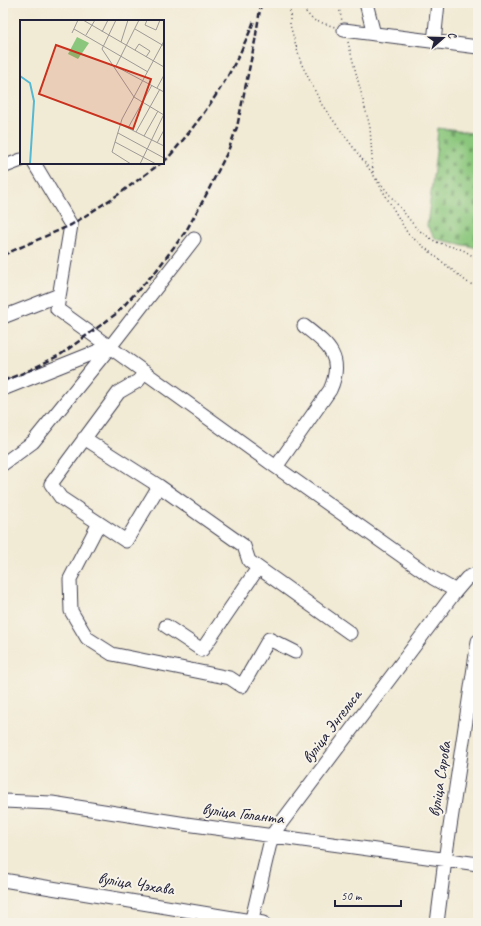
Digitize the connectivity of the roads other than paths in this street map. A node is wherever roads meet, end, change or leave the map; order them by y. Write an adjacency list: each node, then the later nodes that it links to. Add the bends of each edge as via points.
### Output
1 (366, 3): 4 (street)
2 (438, 3): 5 (street)
3 (344, 30): 4 (street)
4 (374, 34): 5 (street)
5 (434, 42): 6 (street)
6 (478, 47)
7 (20, 160): 9 (street)
8 (35, 164): 11 (street, via 71,225)
9 (3, 166)
10 (194, 238): 14 (street)
11 (59, 295): 12 (street); 14 (street, via 56,309)
12 (3, 317)
13 (304, 326): 19 (street, via 326,343 334,354 334,380 330,390)
14 (110, 347): 15 (street); 16 (street); 18 (street, via 33,442)
15 (145, 372): 17 (street, via 138,381 119,392); 19 (street)
16 (3, 389)
17 (84, 438): 20 (street); 21 (street, via 50,484 61,498)
18 (3, 464)
19 (276, 467): 24 (street, via 433,578)
20 (159, 486): 21 (street, via 126,541); 22 (street, via 244,546 249,561)
21 (99, 524): 28 (street, via 70,579 72,611 86,638 112,654 230,678 242,686 269,639)
22 (258, 568): 25 (street, via 202,650); 26 (street)
23 (478, 573): 24 (street, вуліца Энгельса, via 467,578)
24 (456, 591): 30 (street, вуліца Энгельса)
25 (166, 626)
26 (350, 633)
27 (478, 642): 31 (street, вуліца Сярова)
28 (295, 652)
29 (3, 801): 30 (street, вуліца Голанта, via 52,803)
30 (272, 835): 31 (street, вуліца Голанта); 34 (street, вуліца Энгельса)
31 (445, 860): 32 (street, вуліца Голанта); 35 (street, вуліца Сярова)
32 (478, 864)
33 (3, 880): 34 (street, вуліца Чэхава)
34 (255, 922)
35 (437, 923)

